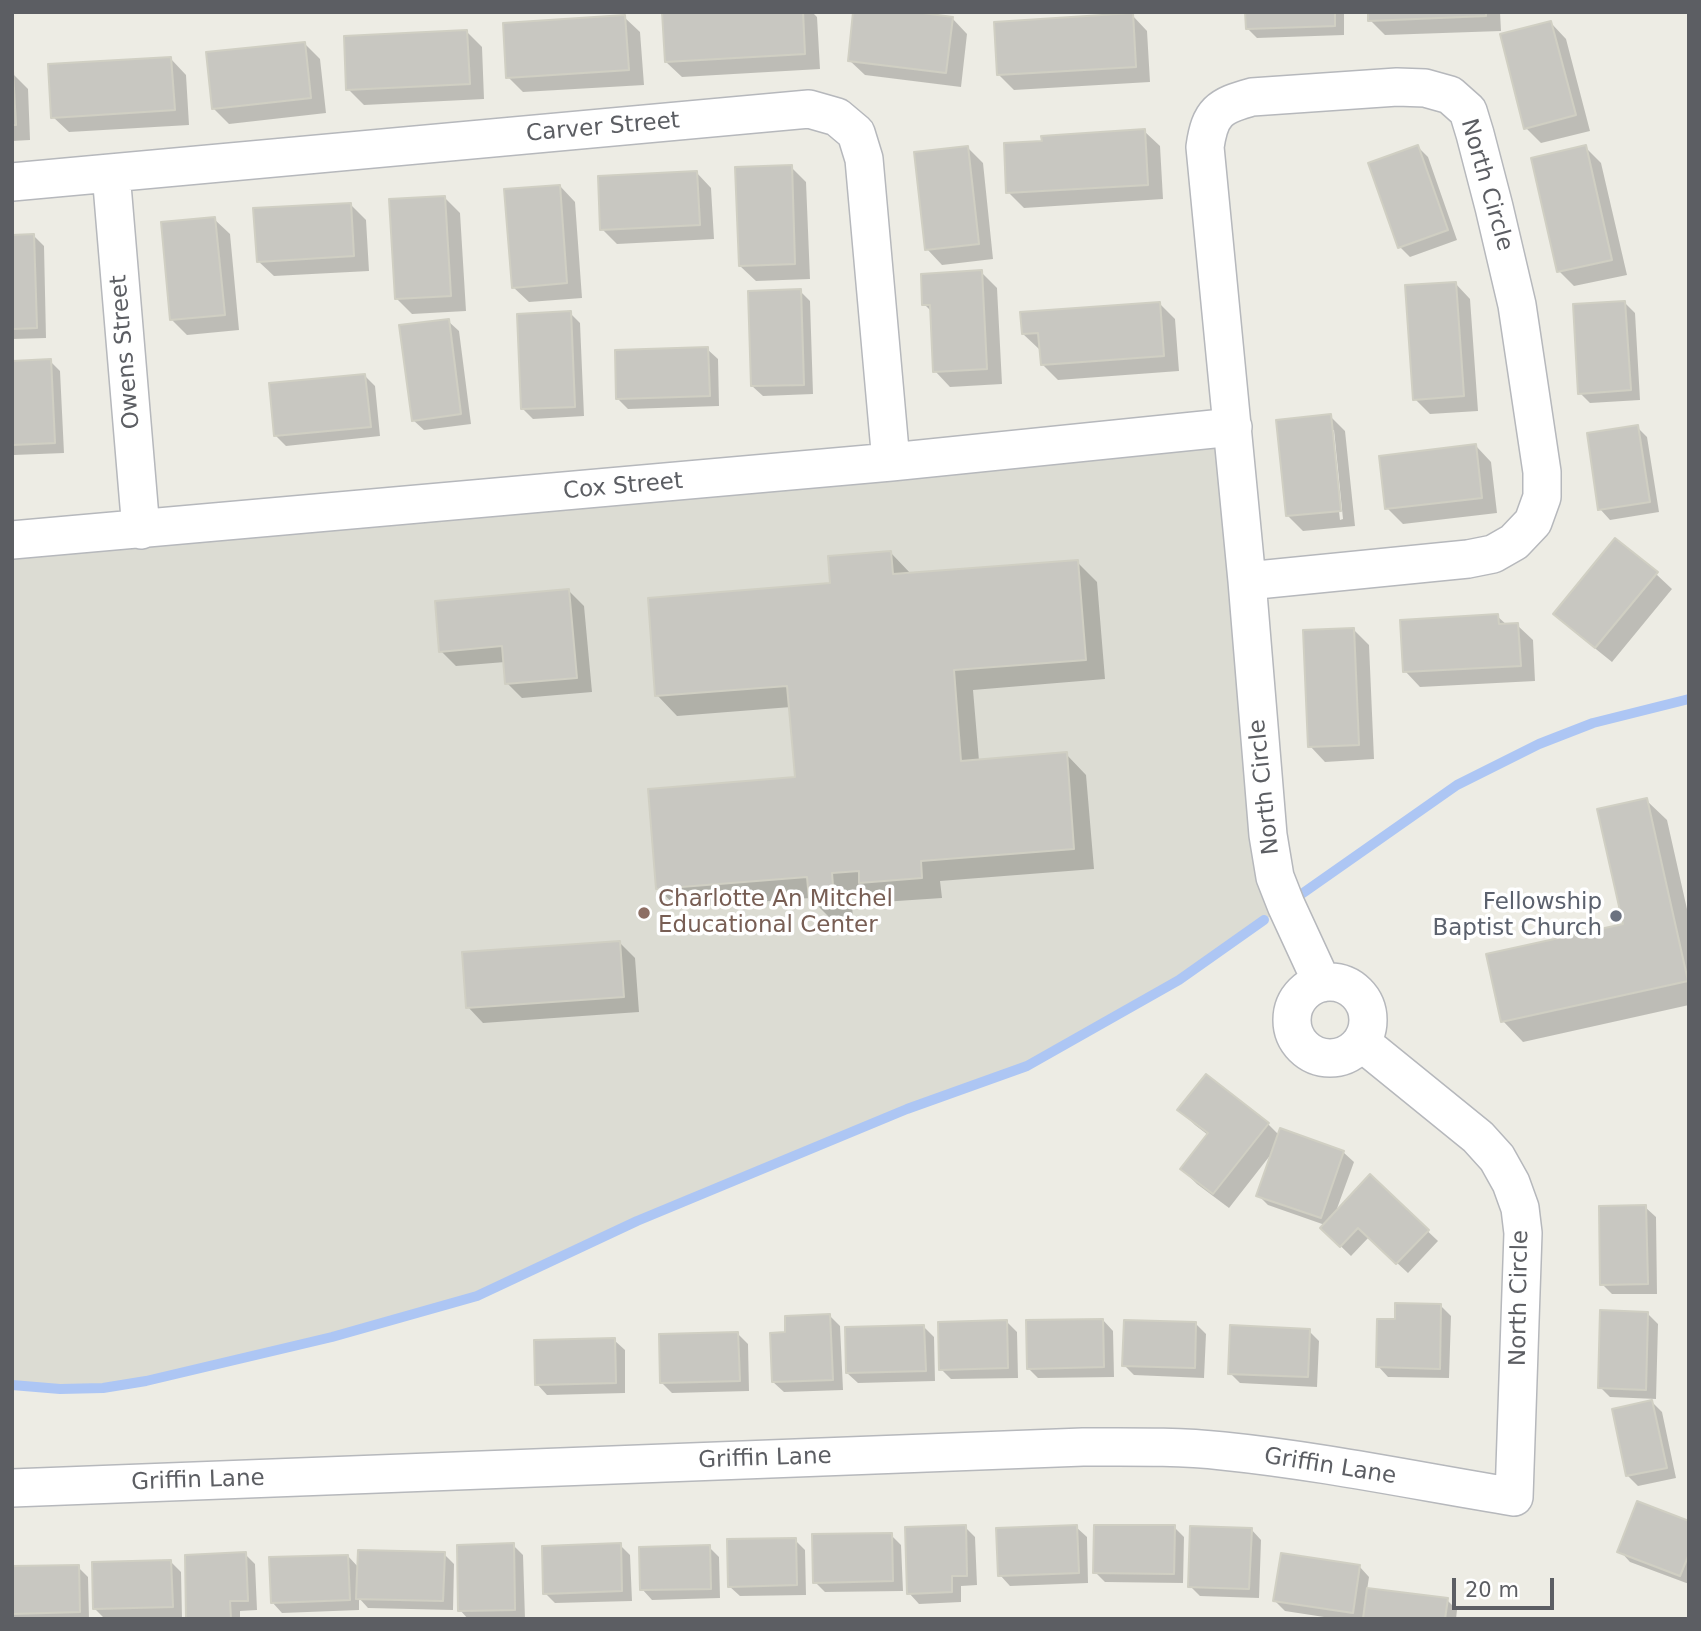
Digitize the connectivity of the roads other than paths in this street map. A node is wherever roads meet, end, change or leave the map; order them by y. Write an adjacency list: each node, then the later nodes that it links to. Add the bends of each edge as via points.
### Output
1 (111, 173): 2 (street, Carver Street); 4 (street, Carver Street, via 809,108 836,117 856,133 864,159); 5 (street, Owens Street)
2 (12, 182)
3 (1233, 427): 4 (street, Cox Street); 7 (street, North Circle); 7 (street, North Circle, via 1205,147 1208,127 1218,110 1252,97 1397,87 1450,95 1468,111 1517,305 1542,472 1542,497 1533,522 1514,542 1493,554)
4 (891, 462): 5 (street, Cox Street)
5 (141, 530): 6 (street, Cox Street)
6 (12, 540)
7 (1247, 581): 8 (street, North Circle, via 1275,877)
8 (1322, 983): 9 (street, via 1347,986 1357,994 1368,1017); 9 (street, via 1309,988 1293,1008 1293,1032 1299,1043 1307,1051 1330,1058 1353,1051)
9 (1361, 1042): 11 (street, North Circle, via 1478,1137 1497,1158 1520,1208 1523,1233)
10 (12, 1488): 11 (street, Griffin Lane, via 1153,1447 1300,1461)
11 (1514, 1497)

